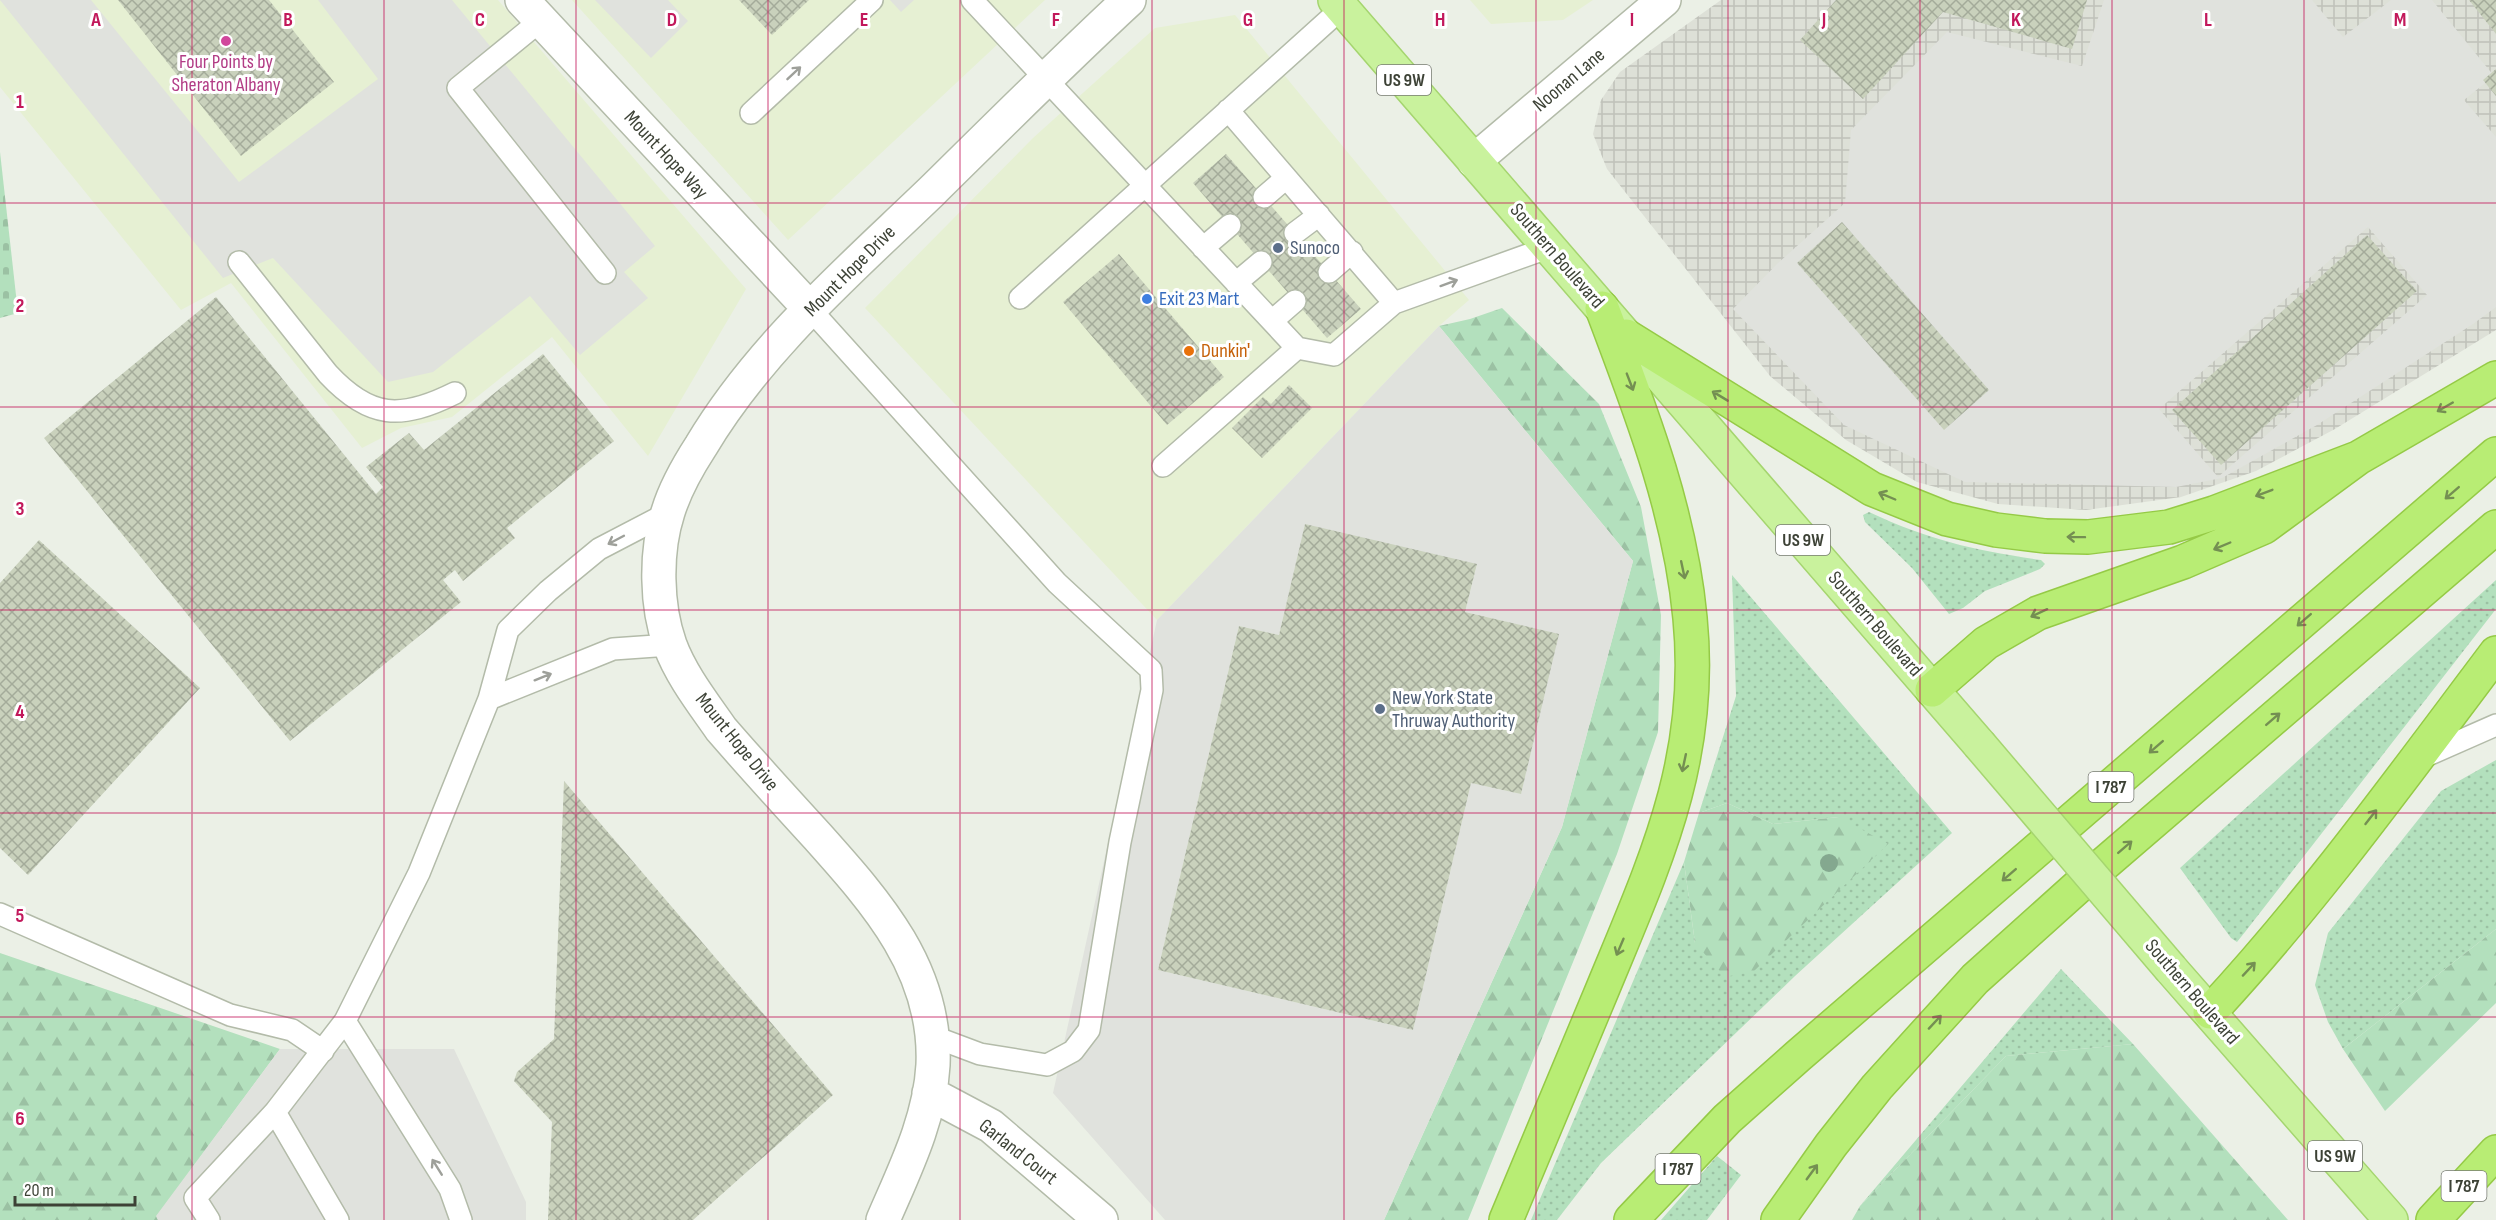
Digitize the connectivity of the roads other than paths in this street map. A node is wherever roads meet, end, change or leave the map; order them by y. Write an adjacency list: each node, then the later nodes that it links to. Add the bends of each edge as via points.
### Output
1 (872, 0): 9 (lane, one-way to 1)
2 (972, 0): 7 (lane)
3 (1129, 0): 7 (street, Mount Hope Drive)
4 (1664, 0): 10 (street, Noonan Lane)
5 (1339, 4): 8 (lane); 10 (main road, Southern Boulevard / US 9W)
6 (531, 10): 23 (lane, via 458,88); 29 (street, Mount Hope Way)
7 (1046, 80): 12 (lane); 29 (street, Mount Hope Drive)
8 (1228, 110): 11 (lane); 12 (lane)
9 (751, 113)
10 (1474, 161): 17 (main road, Southern Boulevard / US 9W)
11 (1286, 178): 13 (lane); 14 (lane)
12 (1145, 185): 18 (lane); 25 (lane)
13 (1264, 197)
14 (1319, 215): 16 (lane); 19 (lane)
15 (1230, 225): 18 (lane)
16 (1295, 233)
17 (1550, 247): 27 (lane, one-way to 17); 28 (main road, Southern Boulevard / US 9W)
18 (1203, 248): 24 (lane)
19 (1352, 252): 22 (lane); 27 (lane)
20 (239, 262): 34 (lane, via 328,374 363,404 386,412 409,410 430,406)
21 (1262, 262): 24 (lane)
22 (1329, 272)
23 (605, 273)
24 (1236, 283): 30 (lane)
25 (1020, 298)
26 (1295, 301): 30 (lane)
27 (1394, 303): 32 (lane, via 1334,355)
28 (1602, 308): 31 (main road, Southern Boulevard / US 9W); 59 (highway, one-way to 59, via 1654,448 1685,576 1691,620 1688,738 1663,841)
29 (810, 309): 38 (street, Mount Hope Drive, via 728,404 686,470); 49 (lane, via 1057,583 1151,670 1152,690 1120,842 1089,1030 1073,1052 1047,1065 980,1054)
30 (1272, 321): 32 (lane)
31 (1626, 336): 36 (highway, one-way to 31, via 2169,527 2088,537 1996,530 1947,519 1872,489); 42 (main road, Southern Boulevard / US 9W)
32 (1297, 348): 37 (lane)
33 (2496, 378): 36 (highway, one-way to 36)
34 (455, 393)
35 (2496, 454): 60 (highway, I 787, one-way to 60, via 1789,1064 1727,1119)
36 (2358, 458): 42 (highway, one-way to 42, via 2264,527 2183,562 2061,603 2013,626 1986,643)
37 (1163, 466)
38 (668, 513): 40 (street, Mount Hope Drive, via 659,579); 43 (lane, one-way to 43, via 599,549 508,630)
39 (2496, 527): 61 (highway, I 787, one-way to 39, via 1877,1087 1975,980 2083,882)
40 (670, 645): 43 (lane, one-way to 40, via 612,649); 49 (street, Mount Hope Drive, via 722,729 881,910 915,969)
41 (2496, 653): 45 (highway)
42 (1932, 690): 47 (main road, Southern Boulevard / US 9W, bridge)
43 (489, 699): 48 (lane, via 419,873)
44 (2496, 725): 45 (lane)
45 (2415, 760): 47 (highway, one-way to 45, via 2259,958)
46 (0, 914): 50 (lane, via 230,1016 292,1030)
47 (2210, 1012): 62 (main road, Southern Boulevard / US 9W)
48 (345, 1021): 50 (lane); 56 (lane, one-way to 48, via 450,1189)
49 (932, 1036): 51 (street, Mount Hope Drive, via 933,1066)
50 (323, 1051): 52 (lane)
51 (928, 1093): 57 (street, Mount Hope Drive, via 912,1150); 58 (street, Garland Court, via 991,1126)
52 (275, 1112): 54 (lane, via 195,1198); 55 (lane)
53 (2496, 1152): 63 (highway, I 787)
54 (209, 1220)
55 (338, 1220)
56 (461, 1220)
57 (883, 1220)
58 (1101, 1220)
59 (1506, 1220)
60 (1631, 1220)
61 (1778, 1220)
62 (2391, 1220)
63 (2433, 1220)

